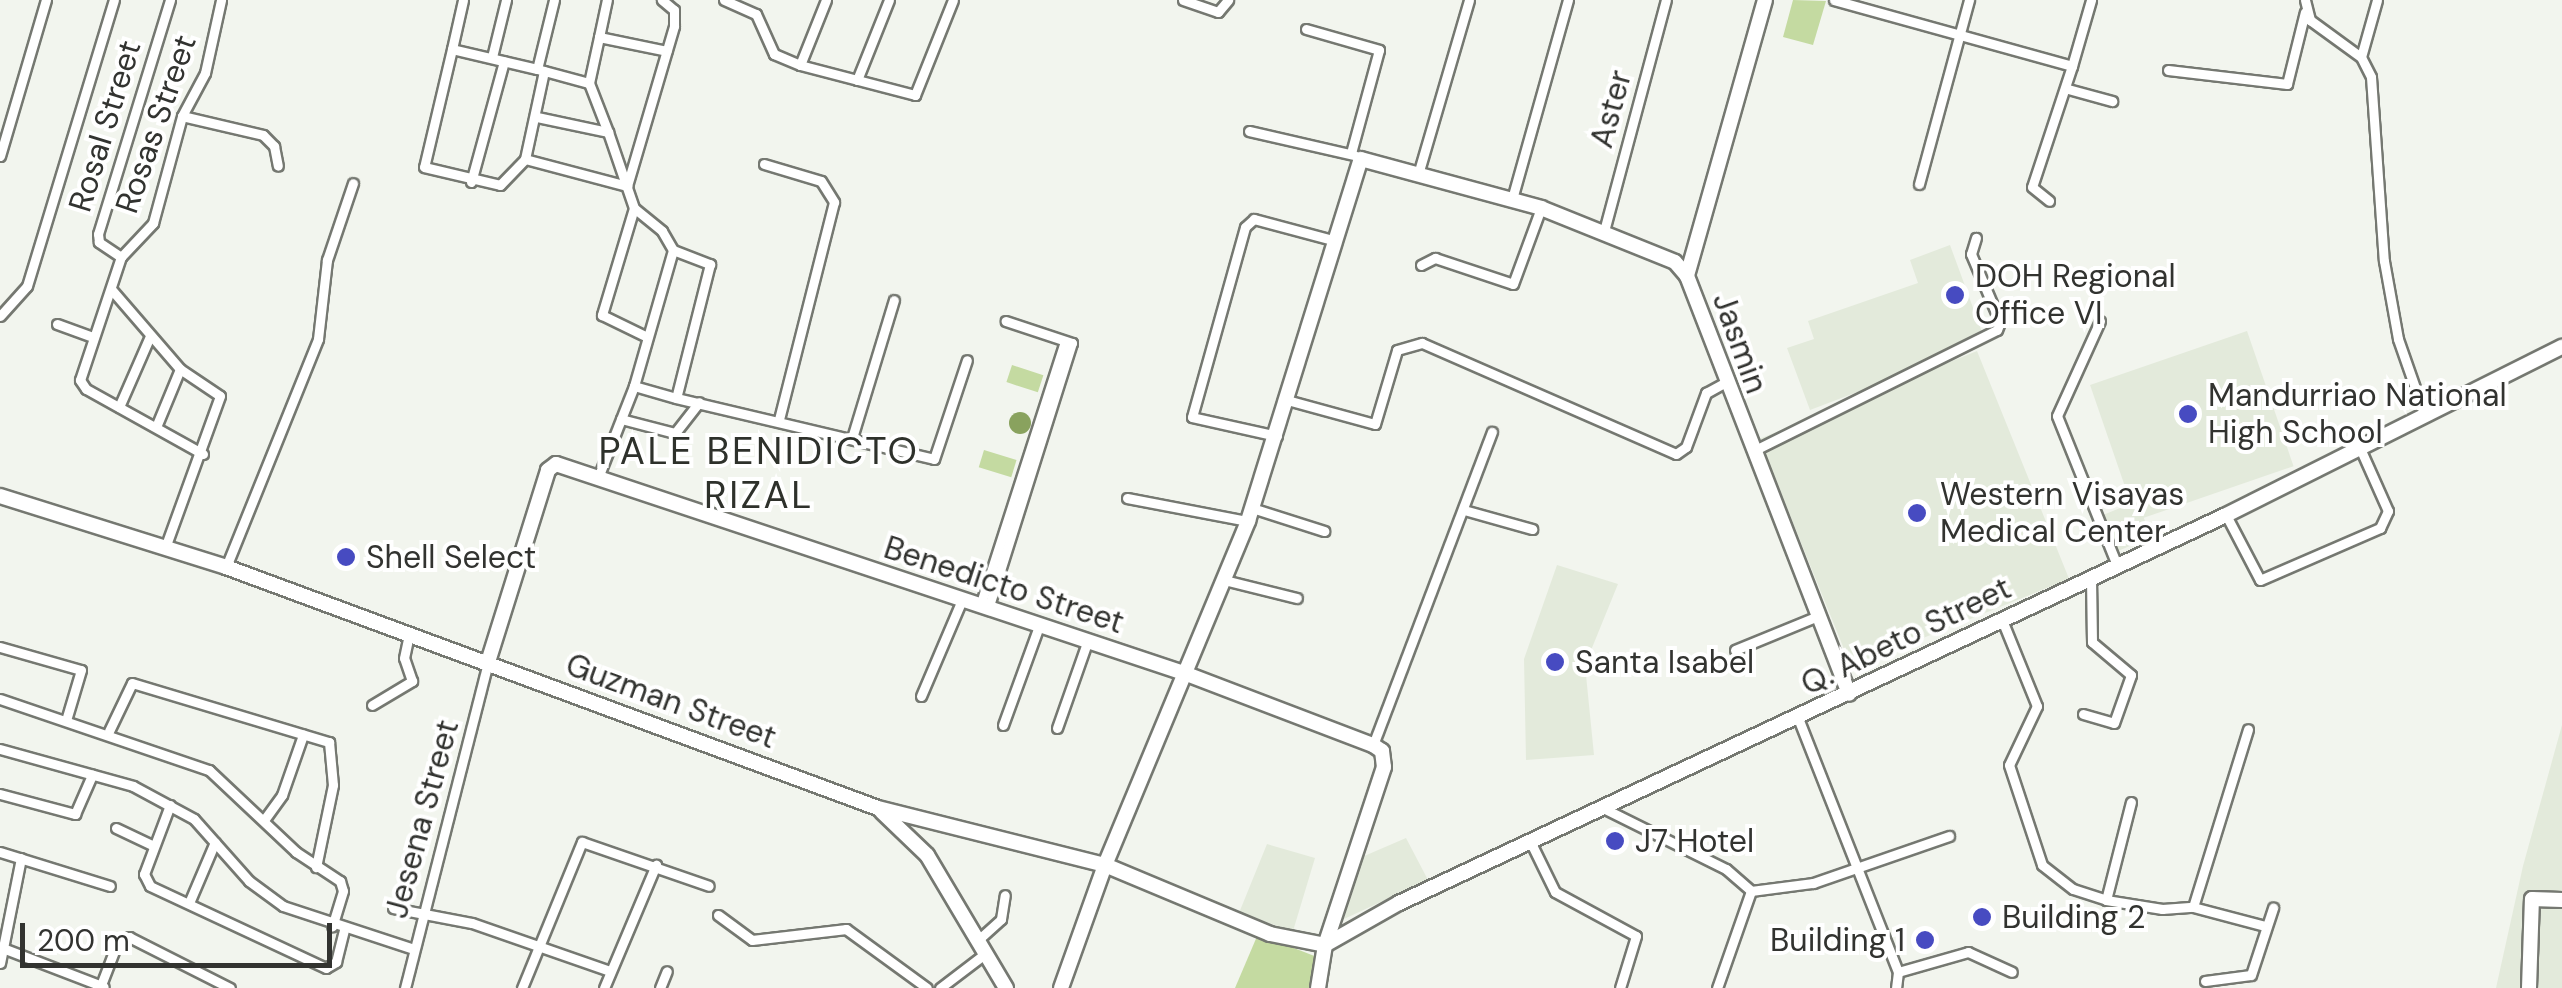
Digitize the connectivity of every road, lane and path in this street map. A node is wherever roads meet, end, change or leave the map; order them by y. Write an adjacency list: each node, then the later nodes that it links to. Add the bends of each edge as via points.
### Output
1 (46, 0): 46 (street)
2 (114, 0): 69 (street, via 27,286)
3 (170, 0): 64 (street, Rosal Street, via 98,234)
4 (221, 0): 42 (street, Rosas Street, via 205,73)
5 (464, 0): 29 (street)
6 (506, 0): 32 (street)
7 (554, 0): 36 (street)
8 (607, 0): 28 (street)
9 (662, 0): 30 (street, via 676,17)
10 (724, 0): 34 (street, via 756,14 774,54)
11 (826, 0): 34 (street)
12 (888, 0): 38 (street)
13 (953, 0): 38 (street, via 915,95)
14 (1183, 0): 15 (street, via 1218,12)
15 (1228, 0)
16 (1469, 0): 51 (street)
17 (1568, 0): 56 (street)
18 (1666, 0): 60 (street, Aster)
19 (1765, 0): 66 (street, Jasmin)
20 (1834, 0): 27 (street)
21 (1969, 0): 27 (street)
22 (2091, 0): 35 (street)
23 (2305, 0): 25 (street)
24 (2377, 0): 31 (street)
25 (2305, 12): 31 (street); 37 (street, via 2287,84)
26 (1306, 29): 47 (street, via 1379,50)
27 (1958, 36): 35 (street); 54 (street)
28 (599, 37): 30 (street); 39 (street)
29 (452, 50): 32 (street); 53 (street, via 423,162)
30 (667, 51): 55 (street)
31 (2361, 56): 85 (street, via 2371,77 2384,262 2398,339)
32 (492, 57): 33 (street)
33 (504, 61): 36 (street); 53 (street)
34 (800, 65): 38 (street)
35 (2072, 66): 40 (street)
36 (541, 70): 39 (street); 43 (street)
37 (2168, 70)
38 (857, 80)
39 (589, 84): 45 (street)
40 (2068, 89): 41 (street); 57 (street, via 2032,187)
41 (2112, 101)
42 (182, 116): 50 (street, via 263,135 274,146); 64 (street, Rosas Street, via 153,223)
43 (537, 117): 45 (street); 48 (street)
44 (1249, 131): 47 (street)
45 (608, 132): 55 (street)
46 (0, 156)
47 (1356, 156): 51 (street); 62 (street)
48 (525, 159): 53 (street, via 500,185); 55 (street)
49 (764, 164): 87 (street, via 822,181 834,202)
50 (278, 166)
51 (1420, 171): 56 (street)
52 (353, 182): 105 (street, via 327,260 318,339)
53 (471, 182)
54 (1918, 184)
55 (627, 186): 58 (street)
56 (1512, 199): 59 (street)
57 (2050, 202)
58 (634, 208): 63 (street, via 662,231); 74 (street, via 602,315)
59 (1542, 208): 60 (street); 65 (street, via 1513,284 1434,258)
60 (1604, 230): 66 (street, via 1676,262)
61 (1976, 238): 93 (street, via 1971,254 2000,322 1991,336)
62 (1339, 242): 82 (street); 90 (street, via 1254,219 1245,227 1192,416)
63 (672, 250): 74 (street); 81 (street, via 706,260 711,270)
64 (121, 257): 67 (street)
65 (1421, 266)
66 (1687, 276): 79 (street, Jasmin)
67 (111, 289): 73 (street); 75 (street)
68 (894, 300): 91 (street)
69 (0, 316)
70 (1006, 321): 110 (street, via 1069,342)
71 (2100, 321): 104 (street, via 2058,416)
72 (57, 324): 75 (street)
73 (150, 336): 78 (street); 84 (street)
74 (645, 336): 80 (street)
75 (93, 337): 84 (street, via 80,380)
76 (2562, 347): 85 (street, Q. Abeto Street)
77 (967, 360): 91 (street, via 934,459)
78 (180, 368): 88 (street); 94 (street, via 217,390 220,405)
79 (1724, 383): 82 (street, via 1706,392 1686,446 1676,454 1422,343 1397,350 1375,424); 93 (street, Jasmin)
80 (634, 386): 81 (street); 86 (street)
81 (676, 398): 83 (street)
82 (1287, 400): 90 (street)
83 (699, 402): 86 (street, via 675,434); 87 (street)
84 (119, 407): 88 (street)
85 (2425, 416): 92 (street, Q. Abeto Street)
86 (620, 419): 95 (street)
87 (779, 420): 91 (street)
88 (156, 427): 94 (street)
89 (1492, 432): 98 (street)
90 (1277, 436): 99 (street)
91 (852, 438)
92 (2360, 448): 100 (street, Q. Abeto Street); 100 (street, via 2388,511 2380,528 2260,580)
93 (1751, 452): 111 (street, Jasmin)
94 (203, 454): 103 (street)
95 (599, 476): 109 (street, Benedicto Street); 118 (street, Benedicto Street, via 556,464 548,470)
96 (0, 496): 103 (street, Guzman Street)
97 (1127, 498): 99 (street)
98 (1464, 510): 101 (street); 132 (street)
99 (1250, 515): 102 (street); 107 (street)
100 (2226, 515): 104 (street, Q. Abeto Street)
101 (1532, 528)
102 (1324, 532)
103 (166, 548): 105 (street, Guzman Street)
104 (2118, 565): 106 (street, Q. Abeto Street)
105 (226, 567): 114 (street, Guzman Street)
106 (2091, 578): 112 (street, Q. Abeto Street); 124 (street, via 2092,642 2131,675 2114,723)
107 (1224, 580): 108 (street); 119 (street)
108 (1297, 598)
109 (962, 600): 110 (street, Benedicto Street); 121 (street)
110 (984, 608): 113 (street, Benedicto Street)
111 (1818, 616): 117 (street); 120 (street, Jasmin)
112 (2002, 620): 120 (street, Q. Abeto Street); 156 (street, via 2036,706 2009,765 2038,858 2065,885)
113 (1039, 626): 115 (street, Benedicto Street); 127 (street)
114 (410, 635): 118 (street, Guzman Street); 123 (street, via 404,658 412,681)
115 (1087, 643): 119 (street, Benedicto Street); 128 (street)
116 (0, 647): 125 (street, via 81,670)
117 (1735, 650)
118 (488, 662): 138 (street, Guzman Street); 163 (street, Jesena Street)
119 (1184, 673): 132 (street, Benedicto Street); 148 (street)
120 (1848, 694): 126 (street, Q. Abeto Street)
121 (922, 696)
122 (0, 699): 125 (street)
123 (372, 705)
124 (2083, 714)
125 (66, 717): 130 (street)
126 (1798, 718): 139 (street, Q. Abeto Street); 151 (street)
127 (1003, 725)
128 (1058, 728)
129 (2248, 730): 159 (street)
130 (109, 731): 131 (street, via 132,683); 140 (street, via 209,770)
131 (303, 735): 140 (street, via 282,795); 150 (street, via 334,747 329,818)
132 (1373, 745): 167 (street, via 1382,751 1384,767)
133 (0, 749): 134 (street)
134 (92, 775): 135 (street, via 75,814); 137 (street)
135 (0, 794)
136 (2131, 802): 156 (street)
137 (170, 805): 143 (street); 145 (street)
138 (878, 808): 148 (street, Guzman Street); 170 (street, via 927,855)
139 (1606, 809): 144 (street, Q. Abeto Street); 154 (street, via 1726,869)
140 (264, 820): 150 (street)
141 (116, 828): 145 (street)
142 (1949, 836): 151 (street)
143 (215, 842): 158 (street); 164 (street, via 283,906)
144 (1532, 845): 167 (street, Q. Abeto Street, via 1400,903); 190 (street, via 1556,892 1636,936)
145 (154, 846): 158 (street, via 144,881)
146 (0, 852): 147 (street)
147 (21, 858): 152 (street); 168 (street)
148 (1105, 864): 167 (street, Guzman Street, via 1270,934); 188 (street)
149 (656, 865): 153 (street); 169 (street, via 582,842); 173 (street)
150 (316, 867): 164 (street, via 342,884)
151 (1858, 870): 154 (street); 175 (street)
152 (110, 886)
153 (710, 886)
154 (1751, 891): 191 (street)
155 (1006, 895): 170 (street, via 1001,919)
156 (2106, 900): 159 (street, via 2162,910)
157 (2562, 900): 194 (street, via 2532,899)
158 (188, 903): 166 (street, via 326,968 336,962)
159 (2193, 906): 165 (street)
160 (393, 908): 163 (street)
161 (2273, 908): 165 (street)
162 (718, 914): 185 (street, via 752,940 846,929)
163 (425, 916): 169 (street, via 472,923); 171 (street, Jesena Street)
164 (332, 926): 166 (street)
165 (2265, 926): 177 (street)
166 (344, 930): 171 (street)
167 (1325, 945): 189 (street)
168 (2, 947): 172 (street); 179 (street)
169 (540, 947): 173 (street); 182 (street)
170 (982, 947): 186 (street); 187 (street)
171 (414, 948): 181 (street, Jesena Street)
172 (0, 964)
173 (610, 971): 183 (street)
174 (666, 971): 184 (street)
175 (1898, 972): 176 (street, via 1968,952); 192 (street)
176 (2012, 972)
177 (2250, 975): 178 (street); 193 (street)
178 (2204, 981)
179 (104, 987): 180 (street, via 122,939)
180 (230, 988)
181 (406, 988)
182 (522, 988)
183 (604, 988)
184 (660, 988)
185 (927, 988)
186 (940, 988)
187 (1006, 988)
188 (1061, 988)
189 (1318, 988)
190 (1620, 988)
191 (1717, 988)
192 (1896, 988)
193 (2249, 988)
194 (2530, 988)

